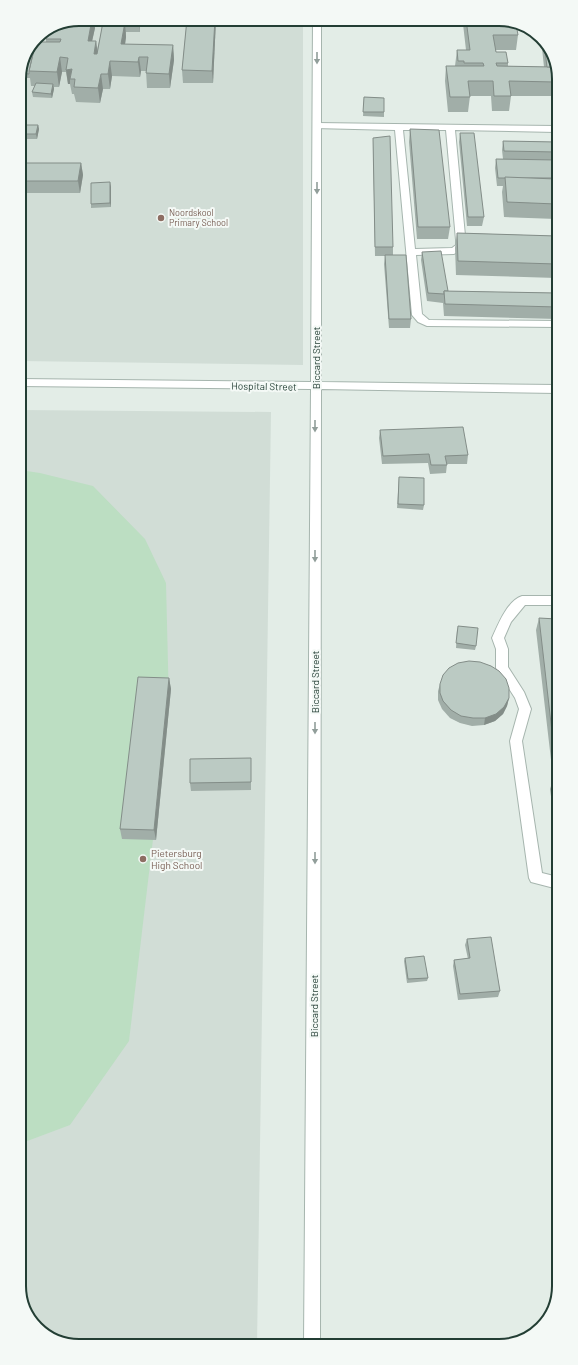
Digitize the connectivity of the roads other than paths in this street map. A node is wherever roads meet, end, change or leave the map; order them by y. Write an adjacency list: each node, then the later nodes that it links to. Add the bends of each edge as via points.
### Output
1 (317, 26): 2 (street, Biccard Street, one-way to 2)
2 (317, 126): 3 (street); 9 (street, Biccard Street, one-way to 9)
3 (399, 128): 4 (street); 6 (street)
4 (450, 128): 5 (street); 6 (street, via 461,246 454,251)
5 (552, 129)
6 (411, 252): 7 (street, via 417,314 421,320 427,323)
7 (552, 324)
8 (26, 382): 9 (street, Hospital Street)
9 (315, 387): 10 (street, Hospital Street); 13 (street, Biccard Street, one-way to 13)
10 (552, 389)
11 (552, 600): 12 (street, via 522,601 506,619 498,638 502,649 502,668 525,709 516,741 536,878)
12 (552, 882)
13 (312, 1339)

